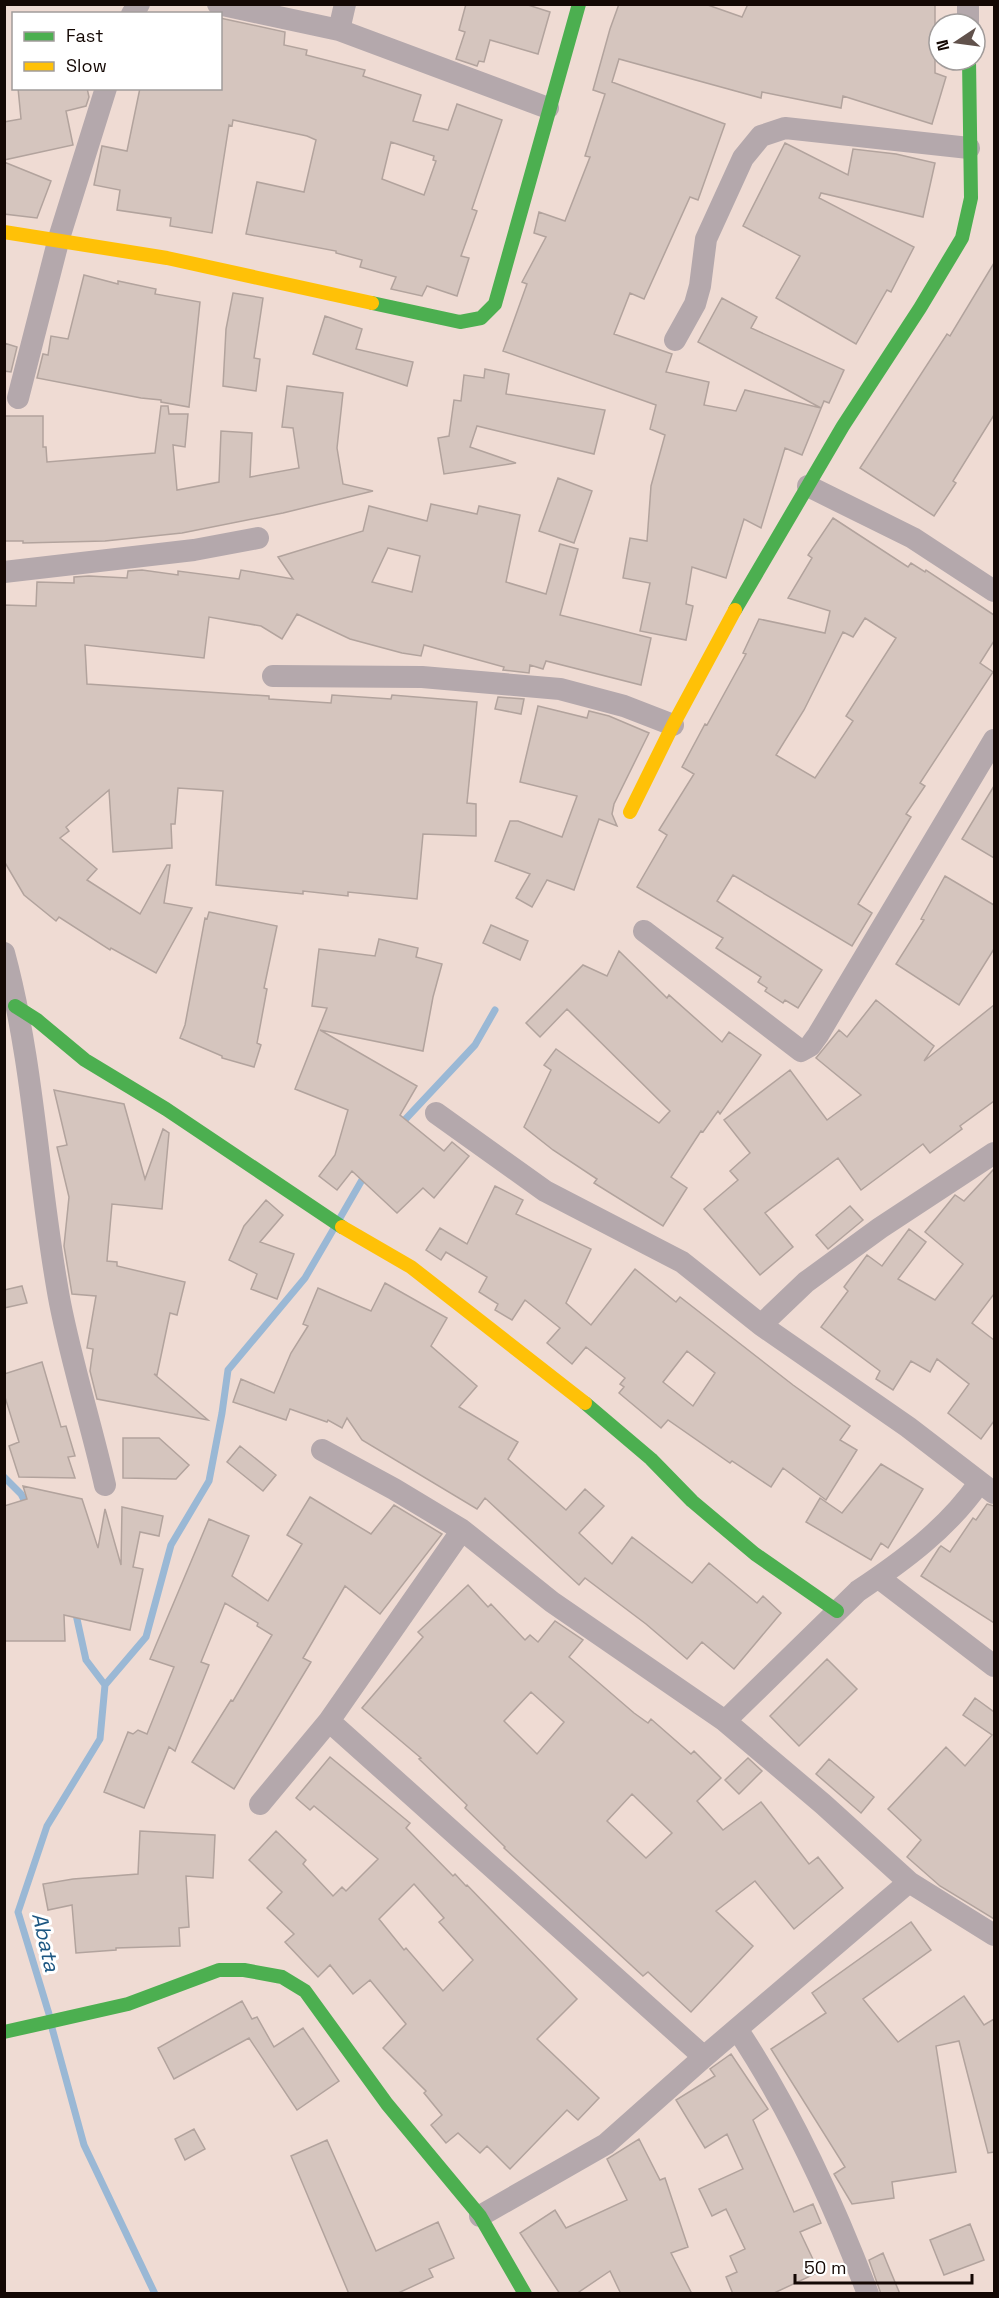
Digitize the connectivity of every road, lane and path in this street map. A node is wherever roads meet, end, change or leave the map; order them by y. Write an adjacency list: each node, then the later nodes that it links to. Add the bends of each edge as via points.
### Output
1 (218, 4): 4 (street)
2 (345, 4): 4 (street)
3 (579, 4): 7 (street)
4 (339, 30): 7 (street)
5 (969, 72): 8 (street)
6 (105, 90): 10 (street)
7 (549, 108): 10 (street, via 495,304 481,318 436,318)
8 (969, 148): 11 (street, via 785,128 761,136 743,158 706,239 695,304); 13 (street, via 971,198 962,238)
9 (4, 232): 10 (street)
10 (59, 238): 12 (street)
11 (675, 340)
12 (18, 398)
13 (808, 486): 16 (street, via 913,538); 18 (street, via 744,592)
14 (258, 538): 15 (street, via 194,550)
15 (4, 572)
16 (994, 591)
17 (273, 676): 18 (street, via 422,677 560,689 624,705)
18 (673, 725): 20 (street)
19 (994, 740): 21 (street, via 818,1035 801,1051)
20 (630, 812)
21 (644, 931)
22 (4, 953): 23 (street)
23 (13, 1017): 28 (street, via 35,1118 61,1305); 32 (street, via 37,1020 85,1060 166,1109 350,1233 411,1268 606,1419 754,1554)
24 (436, 1113): 26 (street, via 545,1191 682,1262)
25 (994, 1153): 26 (street, via 880,1228 807,1282)
26 (761, 1325): 29 (street, via 908,1427)
27 (322, 1449): 30 (street)
28 (105, 1485)
29 (987, 1488): 31 (street)
30 (462, 1530): 34 (street); 35 (street, via 552,1602)
31 (879, 1578): 32 (street); 33 (street)
32 (837, 1611): 35 (street)
33 (994, 1666)
34 (329, 1721): 36 (street); 41 (street)
35 (725, 1721): 37 (street)
36 (260, 1804)
37 (909, 1882): 38 (street); 39 (street)
38 (994, 1935)
39 (736, 2029): 41 (street); 44 (street, via 762,2067 820,2181)
40 (4, 2032): 42 (street, via 128,2004 219,1970 282,1977 305,1991 387,2104)
41 (704, 2057): 42 (street, via 606,2144)
42 (480, 2216): 43 (street)
43 (525, 2294)
44 (868, 2294)

